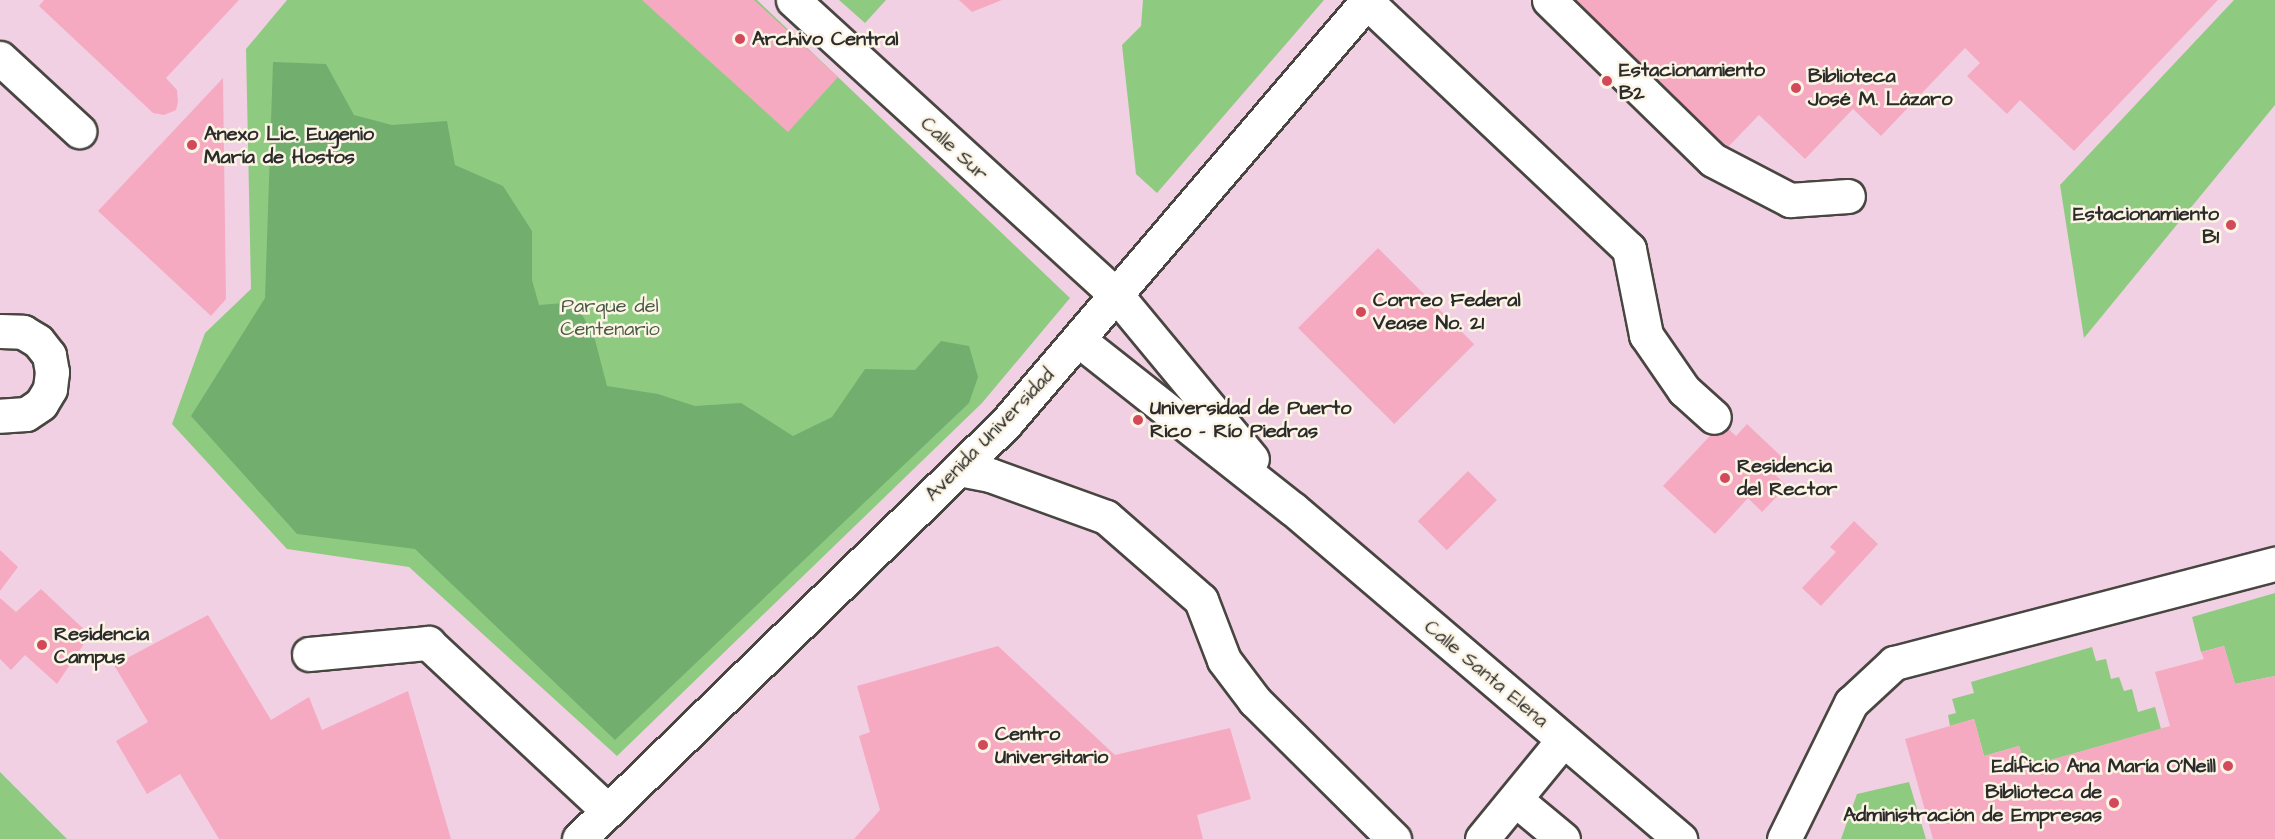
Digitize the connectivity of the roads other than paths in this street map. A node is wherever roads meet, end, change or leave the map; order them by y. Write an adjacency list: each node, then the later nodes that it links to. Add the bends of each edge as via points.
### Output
1 (793, 0): 7 (street, Calle Sur)
2 (1549, 0): 6 (street, via 1713,160 1790,200)
3 (1368, 1): 7 (street, Avenida Universidad); 11 (street, via 1629,249 1646,335 1684,390)
4 (0, 58): 5 (street)
5 (79, 131)
6 (1848, 196)
7 (1118, 297): 9 (street, Avenida Universidad); 13 (street, Calle Santa Elena)
8 (0, 331): 10 (street, via 23,332 38,341 49,355 52,372 50,389 41,404 26,414)
9 (1080, 341): 12 (street, Avenida Universidad); 13 (street, Calle Santa Elena)
10 (0, 416)
11 (1714, 417)
12 (959, 469): 18 (street, Avenida Universidad); 20 (street, via 990,475 1106,517 1202,600 1224,660 1255,701)
13 (1293, 509): 16 (street, Calle Santa Elena)
14 (2275, 564): 24 (street, via 1894,663 1851,703)
15 (309, 654): 18 (street, via 428,644)
16 (1563, 740): 17 (street); 23 (street, Calle Santa Elena)
17 (1516, 800): 21 (street); 22 (street)
18 (608, 811): 19 (street, Avenida Universidad)
19 (579, 839)
20 (1394, 839)
21 (1482, 839)
22 (1563, 839)
23 (1680, 839)
24 (1784, 839)

